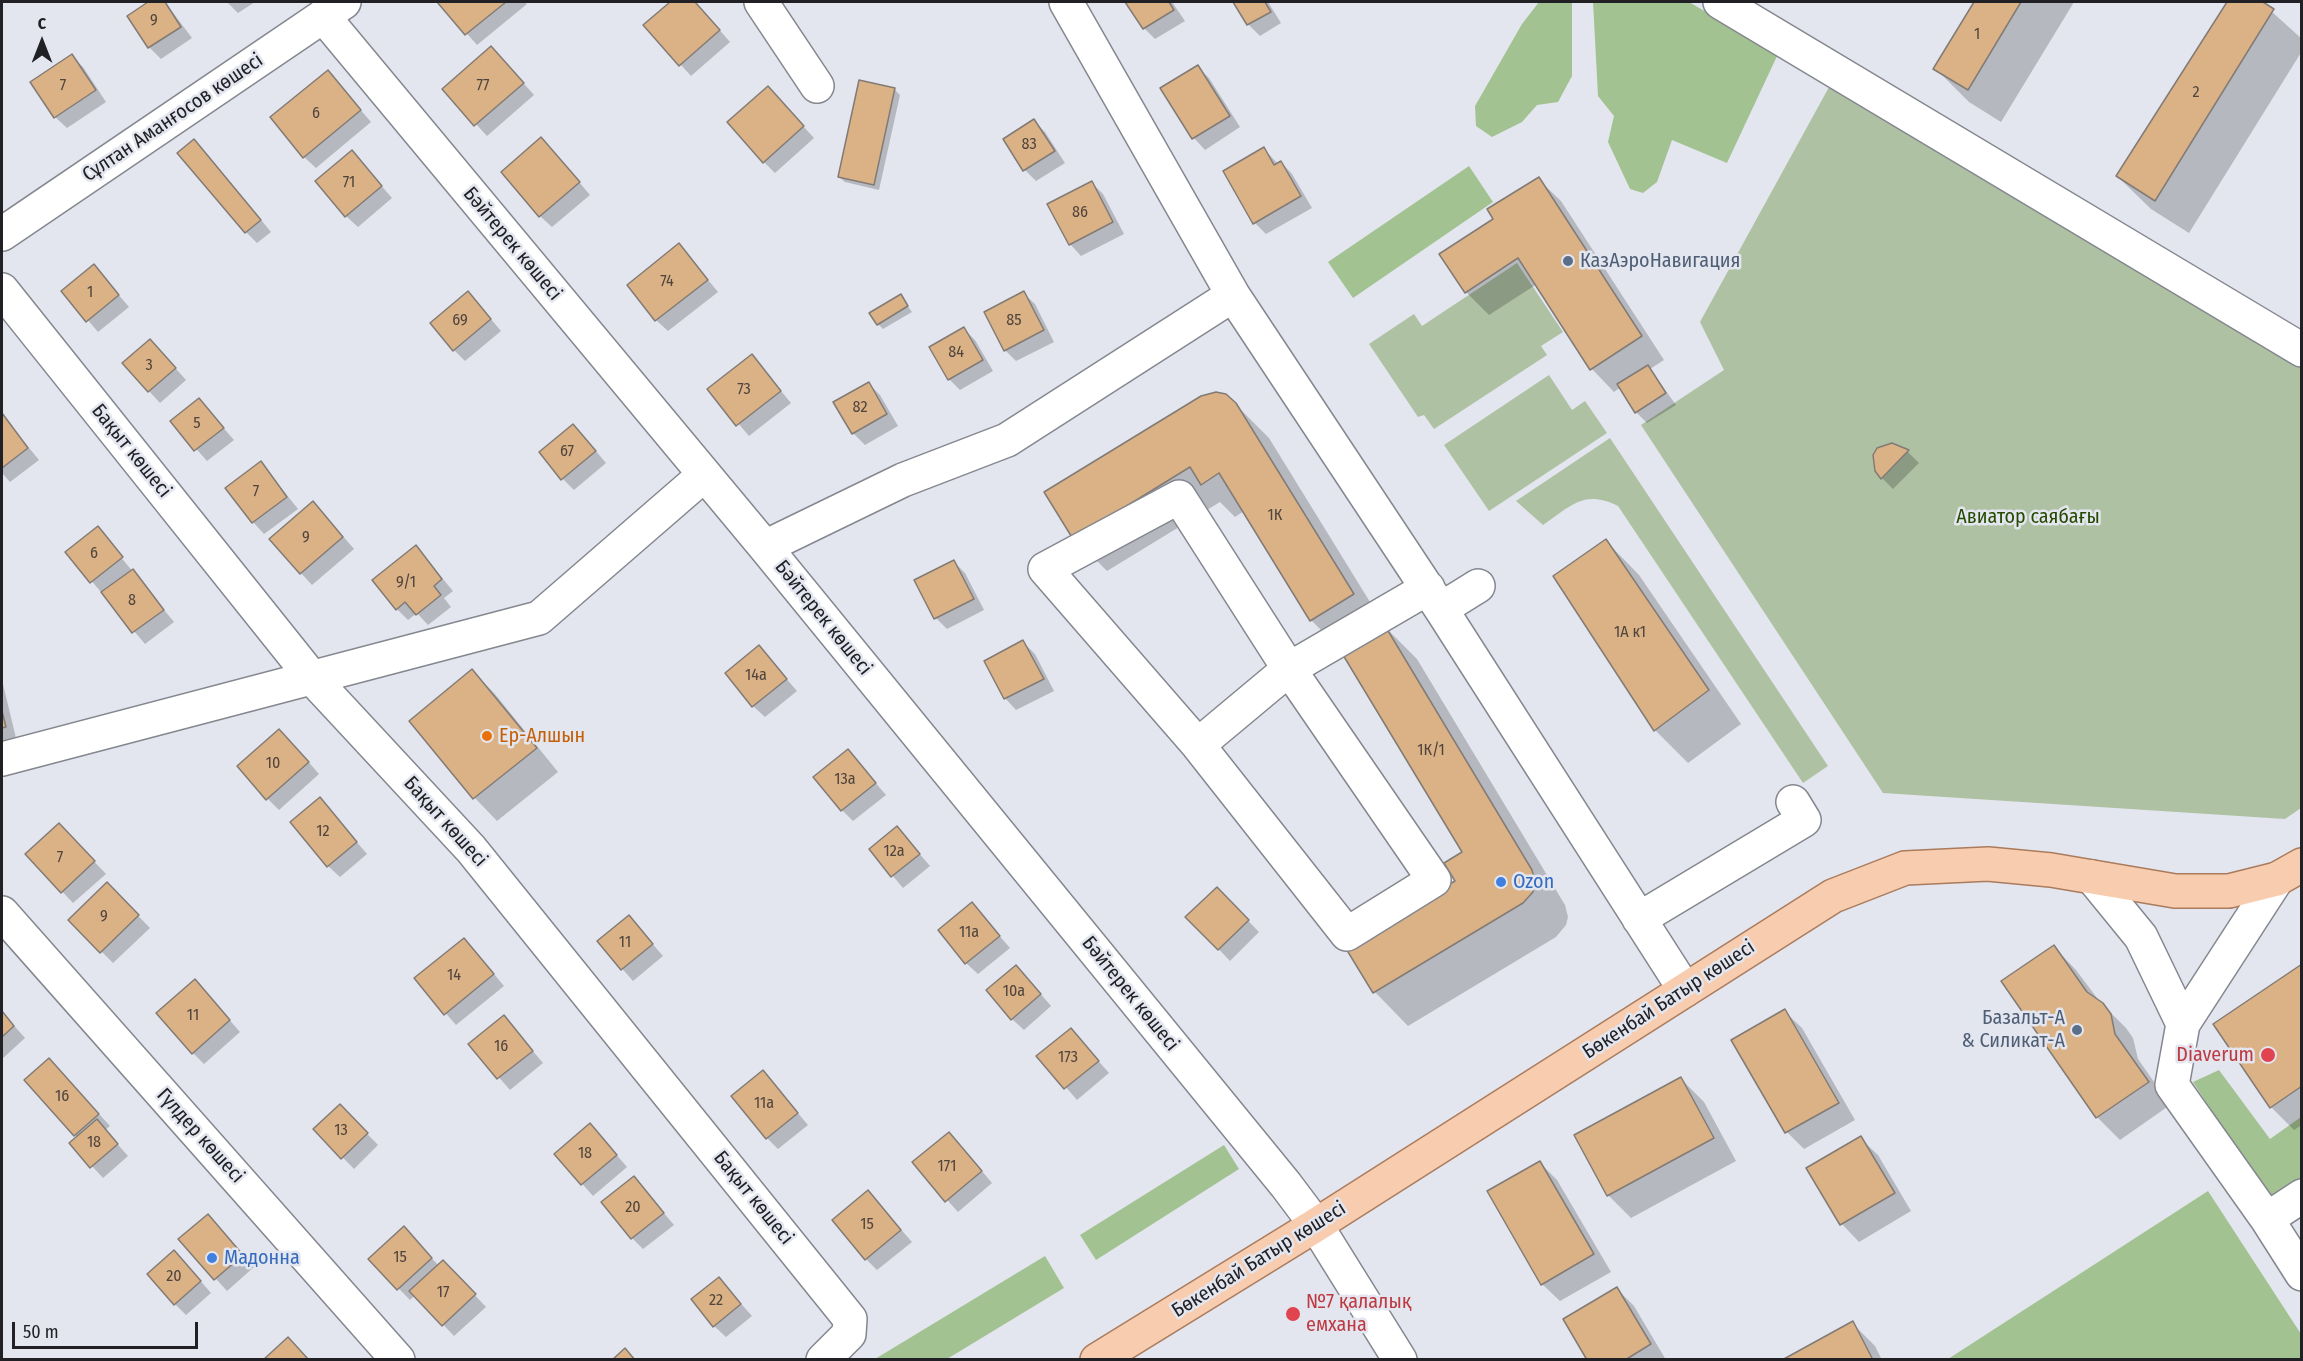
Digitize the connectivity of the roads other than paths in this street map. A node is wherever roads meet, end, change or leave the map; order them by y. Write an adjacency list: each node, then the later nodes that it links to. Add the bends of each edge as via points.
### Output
1 (761, 2): 5 (street)
2 (1066, 2): 8 (street)
3 (1720, 2): 9 (street)
4 (333, 9): 6 (street, Сұлтан Аманғосов көшесі); 10 (street, Бәйтерек көшесі)
5 (817, 86)
6 (2, 234)
7 (2, 290): 15 (street, Бақыт көшесі)
8 (1233, 295): 11 (street, via 1007,440 903,480); 13 (street)
9 (2301, 350)
10 (704, 475): 11 (street, Бәйтерек көшесі); 15 (street, via 539,618)
11 (765, 547): 27 (street, Бәйтерек көшесі, via 1264,1157)
12 (1478, 586): 13 (street)
13 (1434, 599): 14 (street); 22 (street)
14 (1289, 669): 16 (street); 16 (street, via 1179,497 1045,569); 16 (street, via 1434,880 1347,934)
15 (313, 679): 17 (street); 30 (street, Бақыт көшесі, via 471,849 850,1319 849,1334)
16 (1198, 745)
17 (2, 759)
18 (1793, 802): 22 (street, via 1804,820)
19 (2289, 872): 20 (main road, Бөкенбай Батыр көшесі, via 2229,891 2175,891); 24 (street)
20 (2092, 877): 23 (main road, Бөкенбай Батыр көшесі, via 1988,864 1905,868 1833,896); 24 (street, via 2141,937)
21 (2, 914): 29 (street, Гүлдер көшесі)
22 (1639, 919): 23 (street)
23 (1685, 990): 27 (main road, Бөкенбай Батыр көшесі)
24 (2184, 1024): 26 (street, via 2172,1085)
25 (2301, 1196): 26 (street)
26 (2267, 1219): 28 (street)
27 (1316, 1226): 31 (main road, Бөкенбай Батыр көшесі); 32 (street, Бәйтерек көшесі)
28 (2301, 1274)
29 (398, 1359)
30 (823, 1359)
31 (1097, 1359)
32 (1400, 1359)

